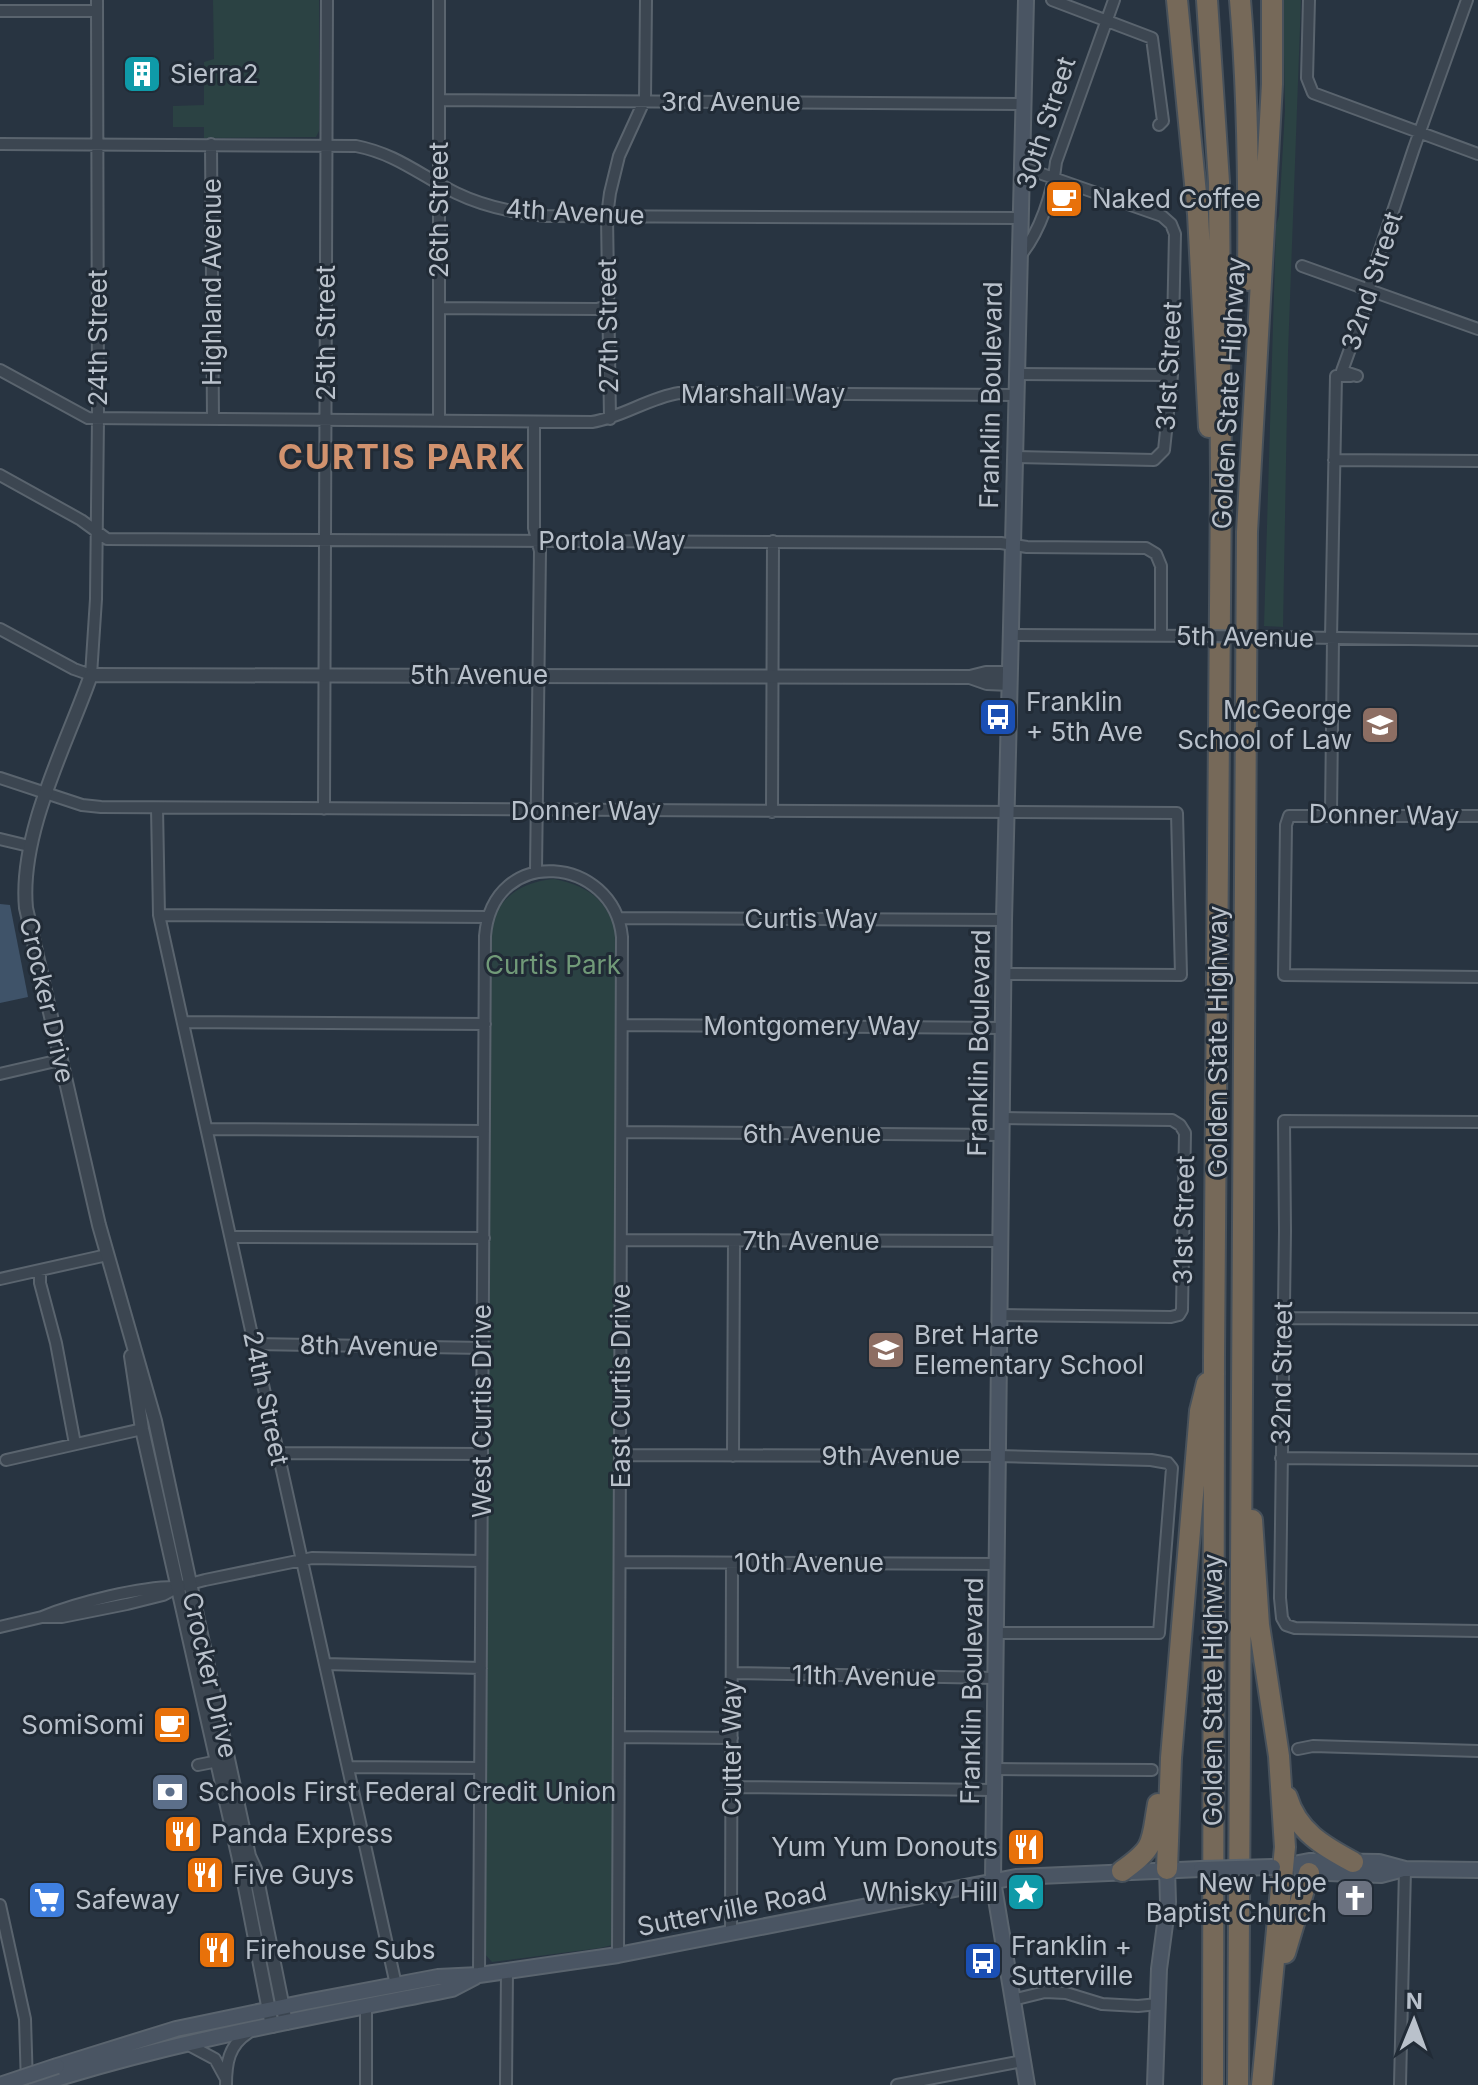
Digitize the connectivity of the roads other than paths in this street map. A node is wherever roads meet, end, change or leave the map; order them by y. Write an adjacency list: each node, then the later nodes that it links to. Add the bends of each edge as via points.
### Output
1 (327, 0): 24 (street, 25th Street)
2 (439, 0): 16 (street, 26th Street)
3 (646, 0): 17 (street, 27th Street)
4 (1026, 0): 18 (main road, Franklin Boulevard)
5 (1052, 0): 15 (street)
6 (1114, 0): 15 (street, 30th Street)
7 (1177, 0): 57 (highway, via 1198,214)
8 (1272, 0): 52 (highway, Golden State Highway)
9 (1309, 0): 20 (street, via 1310,89)
10 (1467, 0): 20 (street, 32nd Street)
11 (1240, 1): 52 (highway, via 1249,177)
12 (1208, 3): 57 (highway, Golden State Highway, via 1220,192)
13 (97, 6): 14 (street); 22 (street, 24th Street)
14 (0, 11)
15 (1106, 20): 19 (street, via 1152,38 1163,121); 27 (street, 30th Street)
16 (439, 100): 17 (street, 3rd Avenue); 28 (street, 26th Street)
17 (644, 102): 18 (street, 3rd Avenue); 29 (street, 27th Street, via 619,156)
18 (1024, 104): 26 (main road, Franklin Boulevard)
19 (1159, 125)
20 (1419, 133): 25 (street); 33 (street, 32nd Street)
21 (0, 144): 22 (street, 4th Avenue)
22 (97, 144): 23 (street, 4th Avenue); 41 (street, 24th Street)
23 (211, 144): 24 (street, 4th Avenue); 42 (street, Highland Avenue)
24 (325, 144): 28 (street, 4th Avenue, via 378,151); 44 (street, 25th Street)
25 (1478, 154)
26 (1022, 167): 27 (street); 30 (main road, Franklin Boulevard)
27 (1054, 178): 31 (street, 30th Street, via 1031,242); 39 (street, 31st Street, via 1162,216 1171,224)
28 (439, 184): 29 (street, 4th Avenue, via 479,203 522,213); 35 (street, 26th Street)
29 (607, 216): 30 (street, 4th Avenue); 34 (street, 27th Street)
30 (1019, 218): 31 (main road, Franklin Boulevard)
31 (1018, 258): 38 (main road, Franklin Boulevard)
32 (1302, 266): 33 (street)
33 (1369, 290): 36 (street); 48 (street, 32nd Street, via 1342,371 1357,376 1336,376)
34 (608, 306): 35 (street); 43 (street, 27th Street)
35 (439, 308): 45 (street, 26th Street)
36 (1478, 329)
37 (0, 370): 41 (street, Marshall Way, via 88,418)
38 (1017, 374): 39 (street); 40 (main road, Franklin Boulevard)
39 (1172, 375): 47 (street, 31st Street, via 1164,450 1154,460)
40 (1017, 395): 43 (street, Marshall Way, via 679,393); 47 (main road, Franklin Boulevard)
41 (98, 418): 42 (street, Marshall Way); 51 (street, 24th Street)
42 (213, 419): 44 (street, Marshall Way)
43 (610, 419): 46 (street, Marshall Way)
44 (327, 420): 45 (street, Marshall Way); 53 (street, 25th Street)
45 (439, 421): 46 (street, Marshall Way)
46 (534, 422): 54 (street)
47 (1014, 457): 56 (main road, Franklin Boulevard)
48 (1334, 460): 49 (street); 61 (street, 32nd Street)
49 (1478, 461)
50 (0, 475): 51 (street, Portola Way)
51 (96, 531): 53 (street, Portola Way, via 107,539); 63 (street, 24th Street)
52 (1247, 532): 113 (highway, Golden State Highway)
53 (326, 539): 54 (street, Portola Way); 64 (street, 25th Street)
54 (537, 540): 55 (street, Portola Way); 65 (street)
55 (773, 541): 56 (street, Portola Way); 66 (street)
56 (1012, 544): 59 (main road, Franklin Boulevard); 60 (street, Portola Way, via 1146,548 1156,554 1161,566)
57 (1220, 599): 112 (highway, Golden State Highway)
58 (0, 629): 63 (street, 5th Avenue)
59 (1011, 635): 60 (street, 5th Avenue); 67 (main road, Franklin Boulevard)
60 (1161, 636): 61 (street, 5th Avenue, bridge)
61 (1332, 638): 62 (street, 5th Avenue); 75 (street, 32nd Street)
62 (1478, 640)
63 (91, 675): 64 (street, 5th Avenue); 69 (street, Crocker Drive)
64 (325, 675): 65 (street, 5th Avenue); 71 (street, 25th Street)
65 (537, 675): 66 (street, 5th Avenue); 72 (street)
66 (771, 676): 67 (street, 5th Avenue, via 986,673); 73 (street)
67 (1010, 678): 74 (main road, Franklin Boulevard)
68 (0, 778): 69 (street, Donner Way)
69 (47, 793): 70 (street, Donner Way, via 88,806); 78 (street, Crocker Drive)
70 (157, 808): 71 (street, Donner Way); 80 (street, 24th Street)
71 (324, 809): 72 (street, Donner Way)
72 (537, 811): 73 (street, Donner Way); 79 (street)
73 (772, 812): 74 (street, Donner Way)
74 (1007, 813): 83 (main road, Franklin Boulevard); 84 (street, Donner Way, via 1177,813 1181,975)
75 (1331, 814): 76 (street, Donner Way); 85 (street, Donner Way, via 1289,816 1286,825 1284,975)
76 (1478, 816)
77 (0, 839): 78 (street)
78 (29, 846): 90 (street, Crocker Drive, via 26,908)
79 (536, 871): 81 (street, via 506,888); 82 (street, via 559,871 588,884 600,891)
80 (159, 915): 81 (street); 86 (street, 24th Street)
81 (488, 917): 87 (street, West Curtis Drive)
82 (618, 918): 83 (street, Curtis Way); 88 (street, East Curtis Drive)
83 (1004, 920): 84 (main road, Franklin Boulevard)
84 (1003, 974): 89 (main road, Franklin Boulevard)
85 (1478, 977)
86 (183, 1022): 87 (street); 94 (street, 24th Street)
87 (485, 1024): 95 (street, West Curtis Drive)
88 (622, 1025): 89 (street, Montgomery Way); 96 (street, East Curtis Drive)
89 (1003, 1028): 92 (main road, Franklin Boulevard)
90 (60, 1060): 91 (street); 103 (street, Crocker Drive)
91 (0, 1074)
92 (1002, 1118): 97 (main road, Franklin Boulevard); 106 (street, 31st Street, via 1172,1120 1185,1133 1179,1315)
93 (1478, 1122): 107 (street, 32nd Street, via 1284,1121)
94 (207, 1129): 95 (street); 98 (street, 24th Street)
95 (484, 1131): 99 (street, West Curtis Drive)
96 (623, 1132): 97 (street, 6th Avenue); 100 (street, East Curtis Drive)
97 (1001, 1135): 102 (main road, Franklin Boulevard)
98 (231, 1237): 99 (street); 110 (street, 24th Street)
99 (484, 1238): 111 (street, West Curtis Drive)
100 (622, 1240): 101 (street, 7th Avenue); 118 (street, East Curtis Drive)
101 (734, 1241): 102 (street, 7th Avenue); 119 (street)
102 (1000, 1241): 106 (main road, Franklin Boulevard)
103 (107, 1255): 104 (street); 109 (street, Crocker Drive)
104 (40, 1271): 105 (street); 115 (street)
105 (0, 1279)
106 (999, 1315): 120 (main road, Franklin Boulevard)
107 (1283, 1318): 108 (street); 121 (street, 32nd Street)
108 (1478, 1319)
109 (128, 1329): 114 (street, Crocker Drive); 129 (street, Crocker Drive, via 155,1421)
110 (255, 1344): 111 (street, 8th Avenue); 116 (street, 24th Street)
111 (483, 1348): 117 (street, West Curtis Drive)
112 (1214, 1356): 141 (highway, via 1200,1411); 185 (highway, Golden State Highway)
113 (1241, 1393): 148 (highway, via 1259,1625); 186 (highway, Golden State Highway)
114 (142, 1429): 115 (street); 129 (street, Crocker Drive)
115 (75, 1444): 122 (street)
116 (277, 1453): 117 (street); 124 (street, 24th Street)
117 (482, 1454): 125 (street, West Curtis Drive)
118 (621, 1455): 119 (street, 9th Avenue); 126 (street, East Curtis Drive)
119 (733, 1456): 120 (street, 9th Avenue)
120 (997, 1456): 128 (main road, Franklin Boulevard); 132 (street, 9th Avenue, via 1161,1461 1172,1468 1159,1633)
121 (1281, 1458): 123 (street); 131 (street, 32nd Street, via 1280,1598 1286,1625)
122 (6, 1460)
123 (1478, 1460)
124 (302, 1560): 125 (street); 129 (street); 133 (street, 24th Street)
125 (481, 1561): 134 (street, West Curtis Drive)
126 (620, 1562): 127 (street, 10th Avenue); 137 (street, East Curtis Drive)
127 (732, 1563): 128 (street, 10th Avenue); 135 (street, Cutter Way)
128 (997, 1564): 132 (main road, Franklin Boulevard)
129 (184, 1586): 130 (street, via 160,1586); 142 (street, Crocker Drive)
130 (0, 1627)
131 (1478, 1631)
132 (996, 1633): 136 (main road, Franklin Boulevard)
133 (325, 1664): 134 (street); 144 (street, 24th Street)
134 (481, 1668): 145 (street, West Curtis Drive)
135 (732, 1673): 136 (street, 11th Avenue); 138 (street, Cutter Way)
136 (996, 1678): 146 (main road, Franklin Boulevard)
137 (619, 1737): 138 (street); 161 (street, East Curtis Drive)
138 (732, 1738): 149 (street, Cutter Way)
139 (1298, 1749): 140 (street)
140 (1478, 1751)
141 (1171, 1758): 153 (highway); 156 (highway, via 1146,1854)
142 (223, 1760): 143 (street); 169 (street, Crocker Drive, via 255,1869)
143 (198, 1765)
144 (348, 1767): 145 (street); 164 (street, 24th Street)
145 (480, 1768): 163 (street, West Curtis Drive)
146 (995, 1769): 147 (street); 150 (main road, Franklin Boulevard)
147 (1152, 1770)
148 (1282, 1781): 151 (highway, via 1303,1828); 152 (highway)
149 (732, 1787): 150 (street); 160 (street, Cutter Way)
150 (994, 1790): 158 (main road, Franklin Boulevard)
151 (1353, 1862): 152 (main road); 154 (main road)
152 (1278, 1867): 153 (main road, Sutterville Road, bridge); 157 (main road); 166 (highway)
153 (1174, 1869): 156 (main road, Sutterville Road); 167 (main road)
154 (1405, 1869): 155 (main road); 157 (main road, via 1381,1875); 188 (street)
155 (1478, 1870)
156 (1122, 1871): 158 (main road, Sutterville Road)
157 (1309, 1873): 166 (highway)
158 (993, 1881): 160 (main road, Sutterville Road); 165 (main road, Franklin Boulevard)
159 (0, 1905): 176 (street, via 25,2019)
160 (731, 1934): 161 (main road, Sutterville Road)
161 (618, 1955): 162 (main road, Sutterville Road)
162 (507, 1970): 163 (main road, Sutterville Road); 181 (street)
163 (479, 1975): 164 (main road, Sutterville Road); 168 (main road, Sutterville Road, via 452,1989)
164 (396, 1985): 169 (main road, Sutterville Road); 170 (main road, via 393,1991 351,2002)
165 (1012, 2000): 167 (street, via 1053,1992 1102,2004); 174 (main road, Franklin Boulevard)
166 (1271, 2003): 187 (highway)
167 (1158, 2004): 184 (main road)
168 (366, 2006): 170 (main road, Sutterville Road); 180 (street)
169 (275, 2008): 171 (street, Crocker Drive); 175 (main road, Sutterville Road, via 176,2029)
170 (346, 2009): 171 (main road, Sutterville Road)
171 (279, 2024): 172 (main road, Sutterville Road)
172 (253, 2030): 173 (main road, Sutterville Road); 177 (street, via 236,2040)
173 (185, 2043): 175 (main road, Sutterville Road); 177 (street, via 215,2059)
174 (1023, 2061): 182 (street); 183 (main road, Franklin Boulevard)
175 (63, 2070): 178 (main road, Sutterville Road, bridge); 179 (main road, Sutterville Road)
176 (27, 2080)
177 (226, 2082)
178 (0, 2085)
179 (37, 2085)
180 (366, 2085)
181 (506, 2085)
182 (897, 2085)
183 (1027, 2085)
184 (1155, 2085)
185 (1213, 2085)
186 (1238, 2085)
187 (1262, 2085)
188 (1400, 2085)

